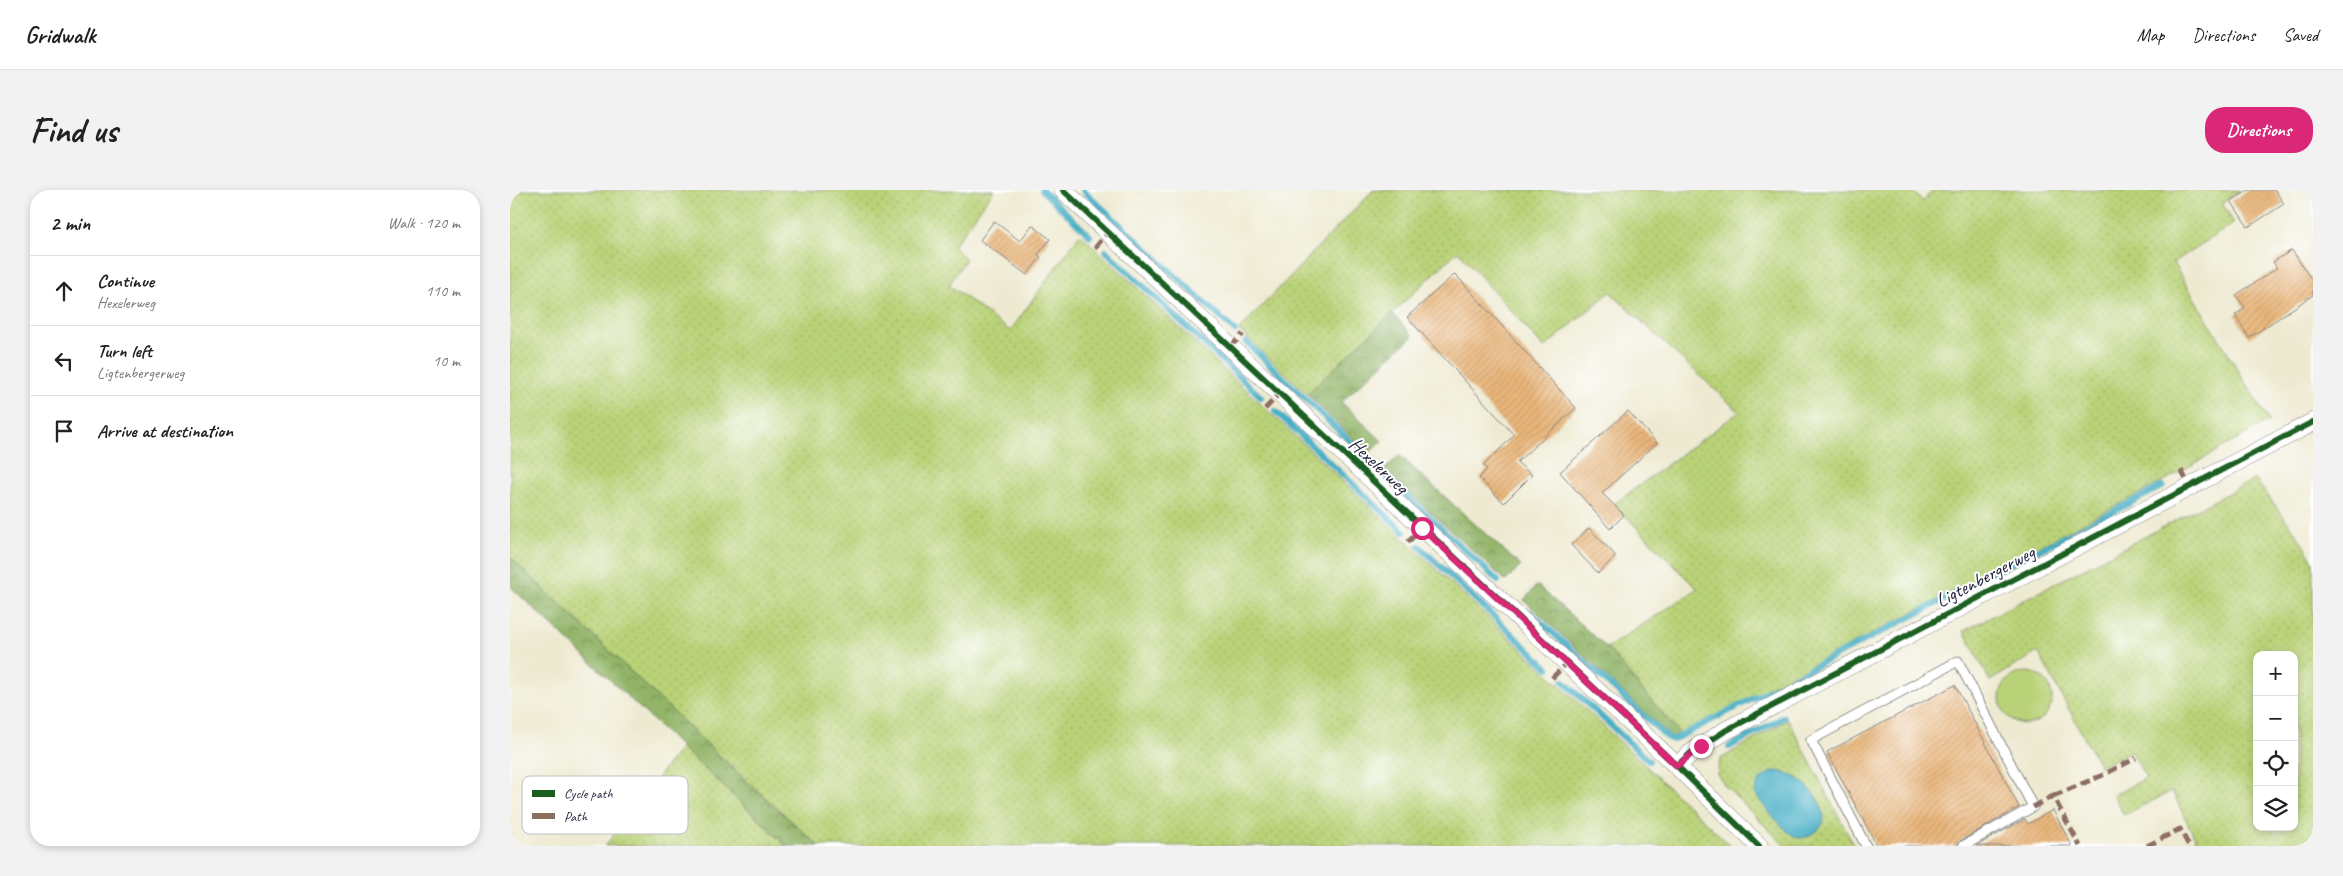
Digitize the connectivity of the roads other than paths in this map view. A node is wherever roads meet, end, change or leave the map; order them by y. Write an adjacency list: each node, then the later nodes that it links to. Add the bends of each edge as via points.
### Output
1 (1063, 190): 3 (street, Hexelerweg)
2 (2313, 422): 3 (street, Ligtenbergerweg, via 1726,732)
3 (1677, 766): 4 (street, Hexelerweg)
4 (1759, 846)
5 (1866, 846): 6 (lane, via 1811,740 1958,661 2033,807)
6 (1963, 846)

